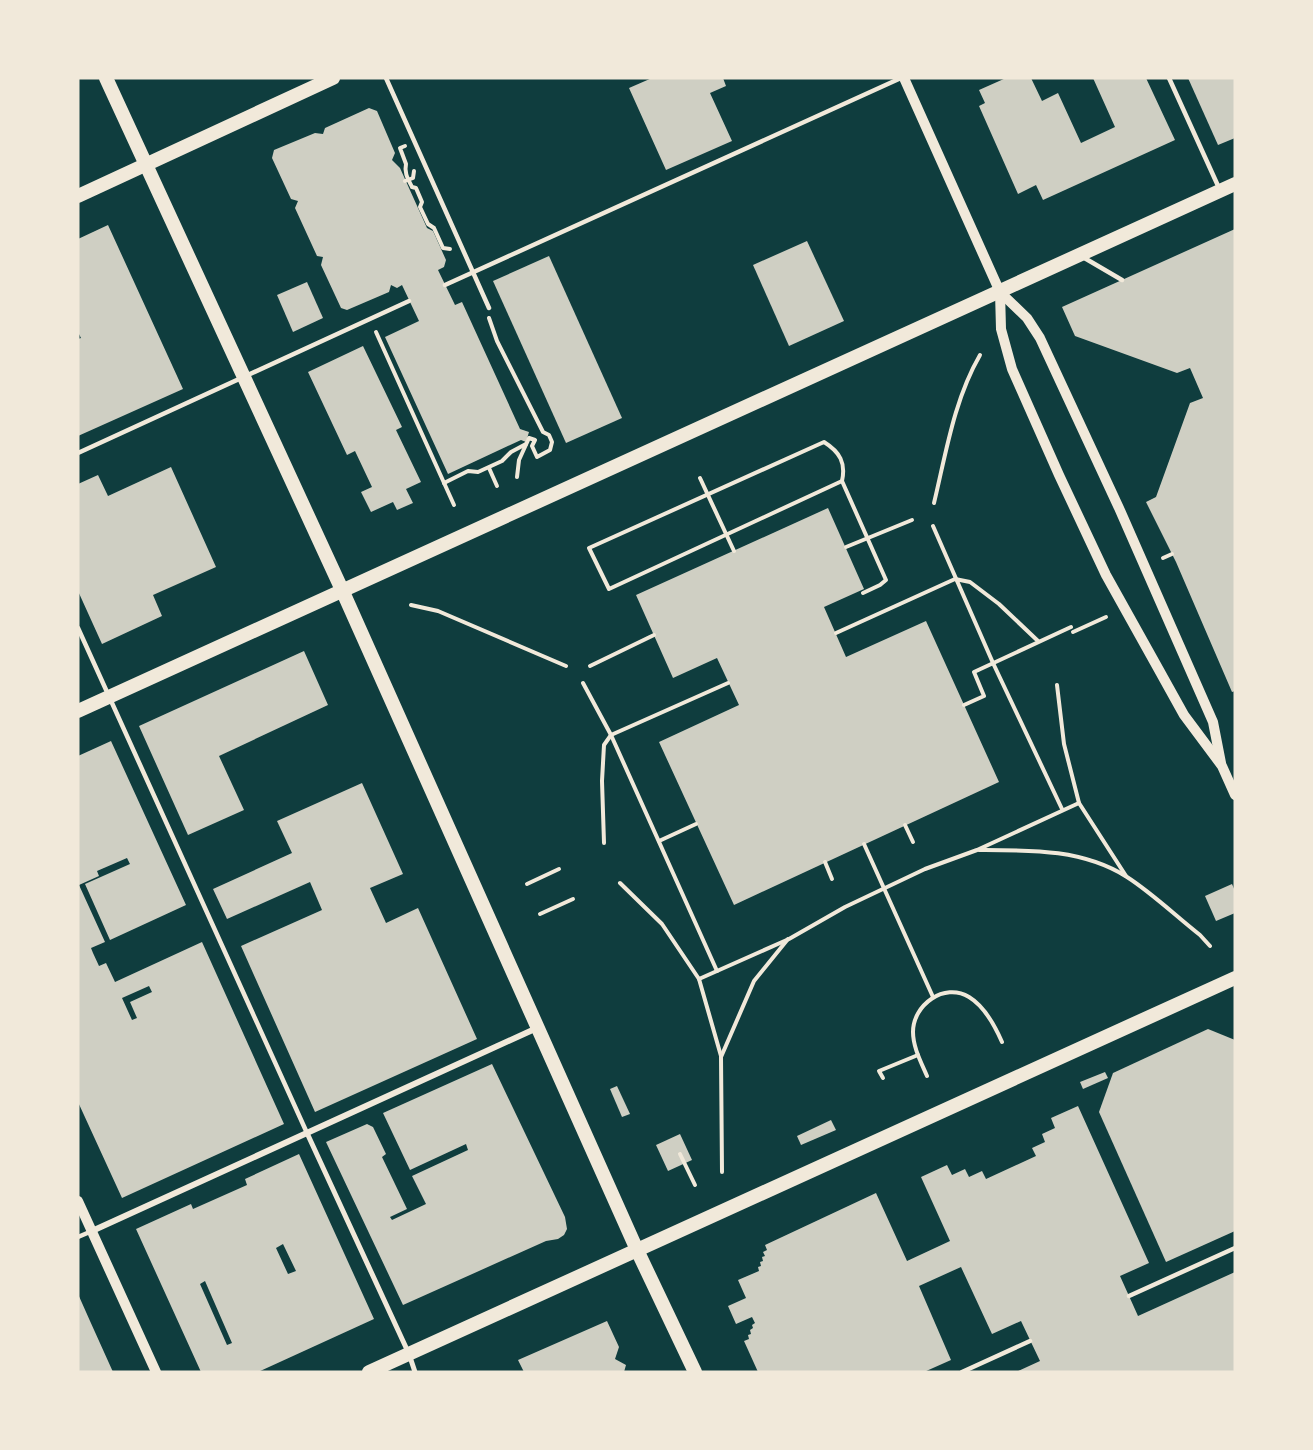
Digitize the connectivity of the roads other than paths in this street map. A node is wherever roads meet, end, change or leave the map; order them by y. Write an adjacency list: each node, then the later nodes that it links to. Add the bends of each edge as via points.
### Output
1 (106, 78): 6 (main road)
2 (333, 78): 6 (main road)
3 (386, 78): 11 (lane)
4 (903, 78): 11 (lane); 14 (street)
5 (1169, 78): 8 (lane)
6 (145, 164): 9 (main road); 17 (main road)
7 (1235, 184): 8 (main road)
8 (1220, 190): 10 (main road)
9 (78, 196)
10 (1079, 255): 12 (lane); 14 (main road)
11 (473, 272): 13 (lane); 16 (lane)
12 (1122, 280)
13 (445, 285)
14 (1000, 292): 19 (main road); 23 (street, via 1027,318 1040,338 1213,722); 23 (street, via 1001,329 1012,369 1059,476 1106,575 1184,715)
15 (409, 301): 17 (lane)
16 (489, 308)
17 (243, 378): 18 (lane); 19 (main road)
18 (78, 453)
19 (342, 592): 21 (main road); 26 (main road)
20 (78, 627): 21 (lane)
21 (109, 696): 22 (main road); 27 (lane)
22 (78, 711)
23 (1222, 766): 24 (street)
24 (1235, 795)
25 (1235, 978): 32 (main road)
26 (537, 1028): 27 (street); 32 (main road)
27 (307, 1133): 29 (street); 35 (street)
28 (78, 1201): 29 (street)
29 (92, 1231): 30 (lane); 37 (street)
30 (78, 1237)
31 (1235, 1248): 33 (lane)
32 (637, 1250): 35 (main road); 40 (main road)
33 (1129, 1296)
34 (1030, 1341): 36 (lane)
35 (409, 1354): 38 (main road); 39 (street)
36 (975, 1369): 41 (lane)
37 (156, 1372)
38 (369, 1372)
39 (415, 1372)
40 (695, 1372)
41 (962, 1372)

